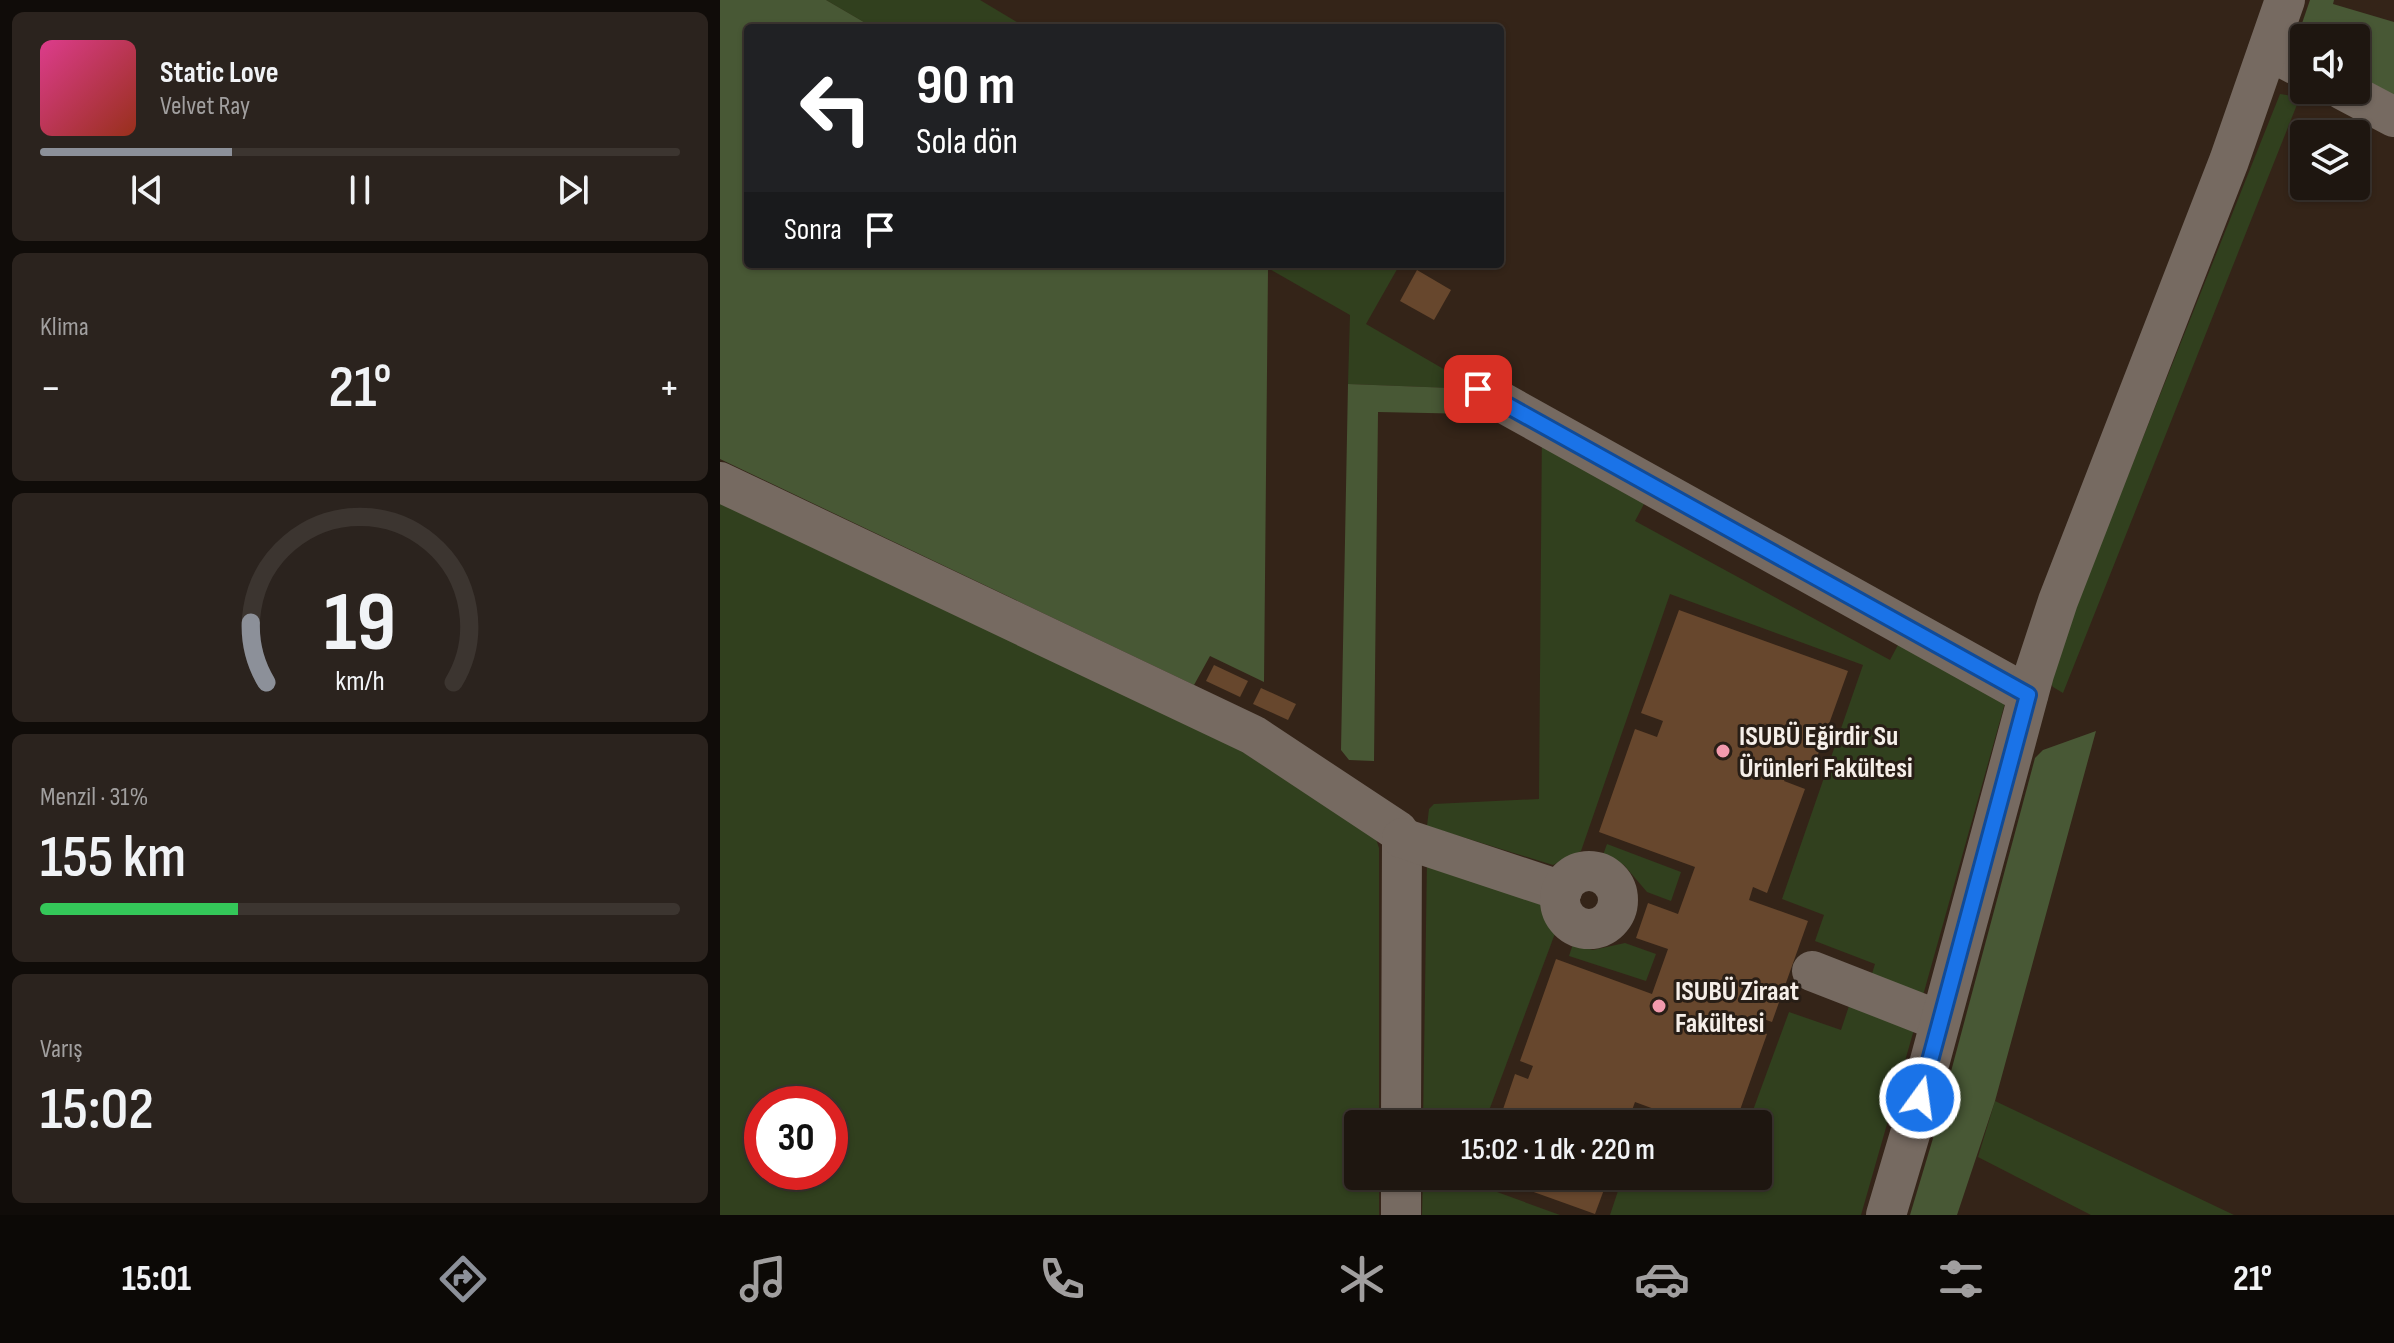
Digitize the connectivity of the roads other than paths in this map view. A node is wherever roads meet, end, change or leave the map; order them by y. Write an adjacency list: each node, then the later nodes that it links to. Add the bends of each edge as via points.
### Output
1 (2285, 0): 2 (street)
2 (2268, 50): 3 (street); 8 (street, via 2058,601)
3 (2290, 62)
4 (2369, 104): 5 (street)
5 (2394, 117)
6 (1478, 389): 8 (street)
7 (720, 482): 9 (street, via 1253,735 1391,825)
8 (2028, 695): 12 (street)
9 (1402, 838): 10 (street); 13 (street)
10 (1562, 891)
11 (1812, 971): 12 (street)
12 (1940, 1021): 16 (street)
13 (1401, 1110)
14 (1401, 1190): 15 (street)
15 (1401, 1215)
16 (1886, 1215)

